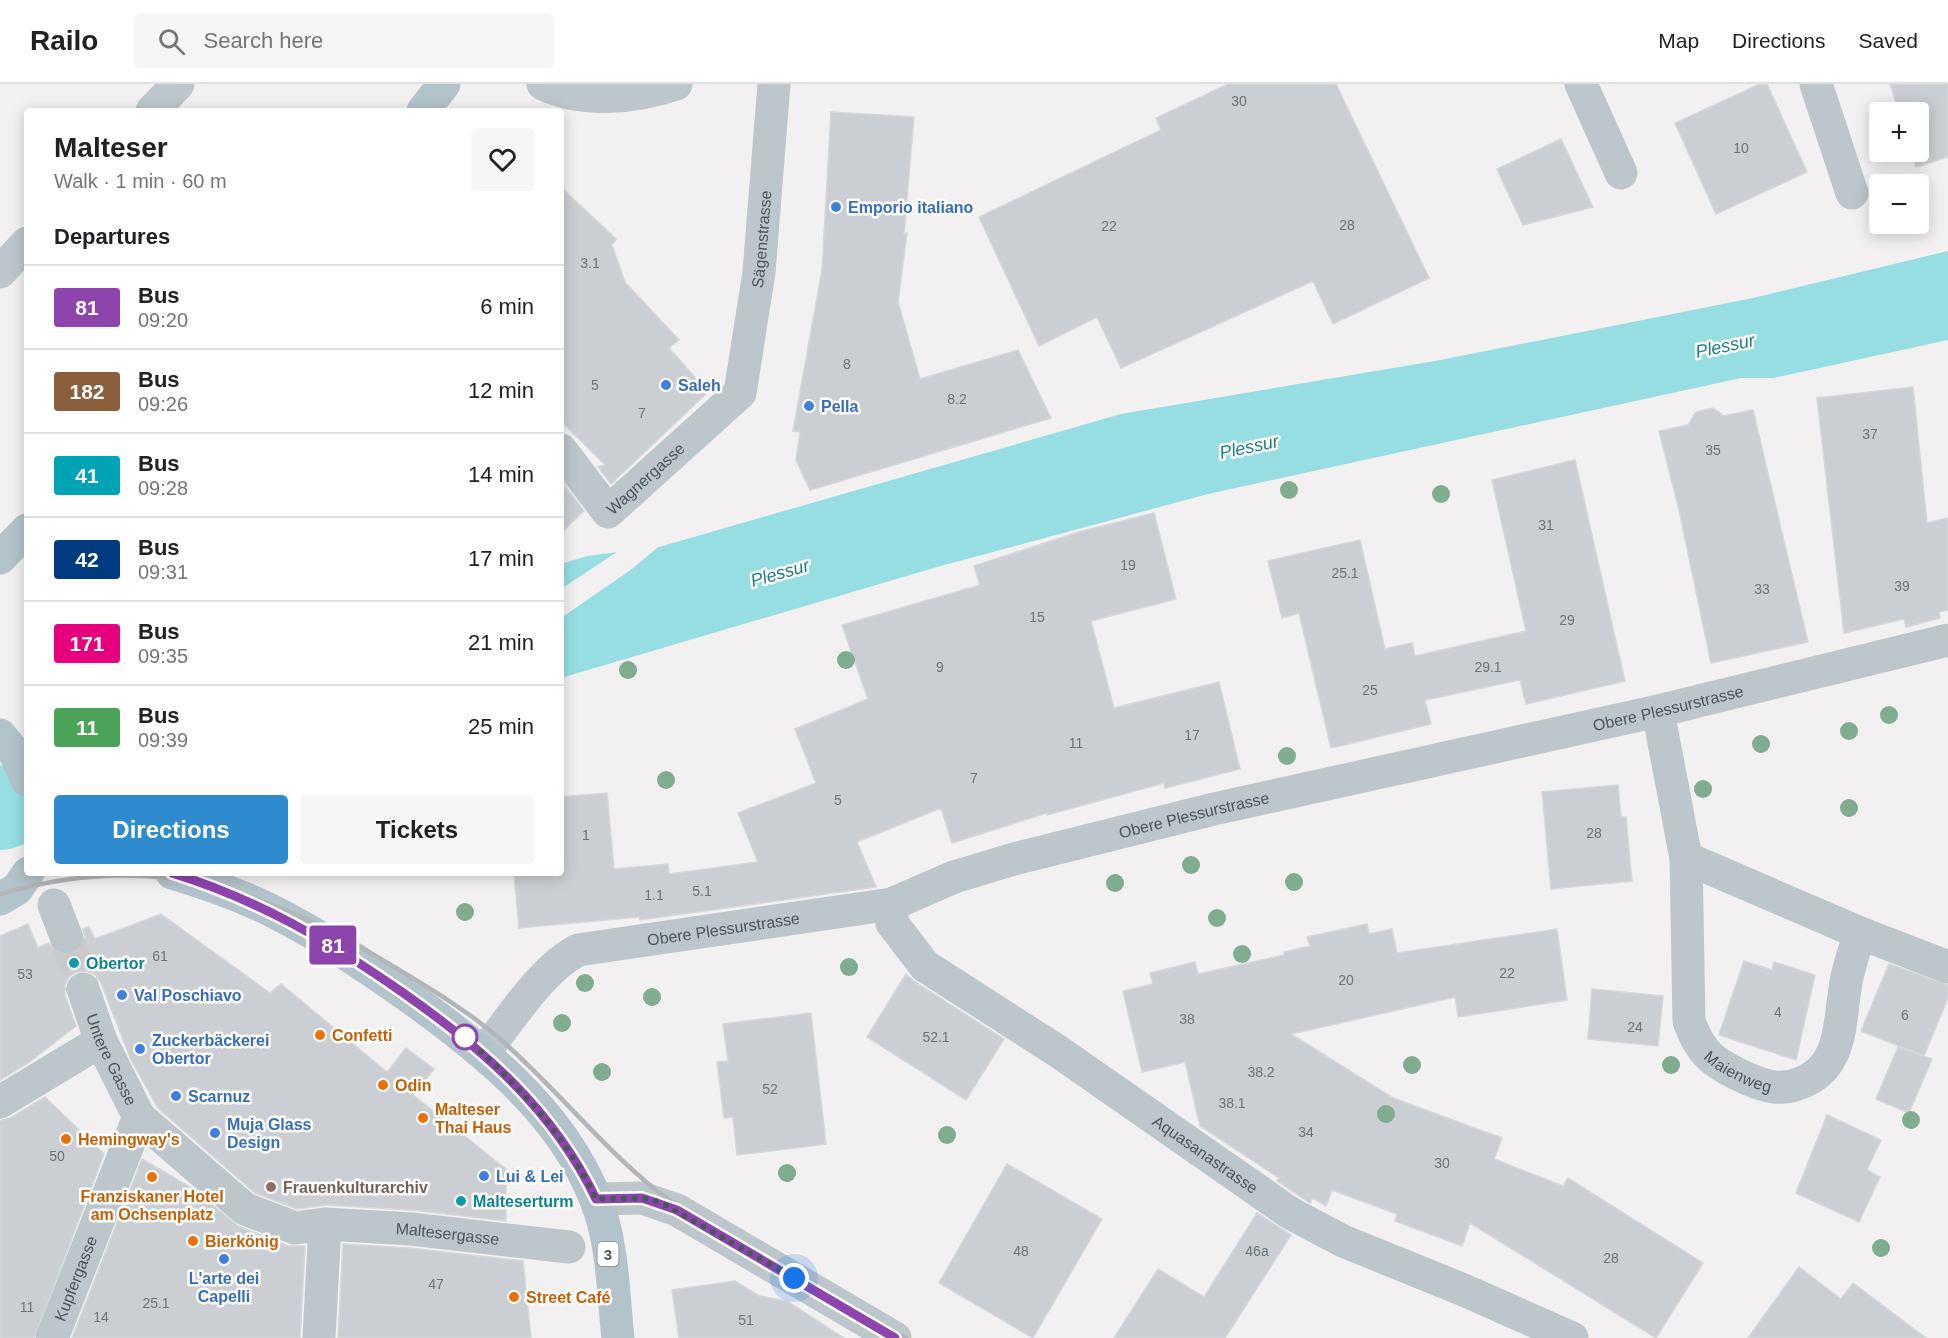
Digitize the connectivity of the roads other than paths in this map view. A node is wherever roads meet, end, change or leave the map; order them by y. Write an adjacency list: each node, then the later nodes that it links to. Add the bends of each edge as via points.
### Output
1 (178, 84): 8 (street)
2 (444, 84): 9 (main road)
3 (543, 84): 4 (street, via 566,93 605,96)
4 (676, 84)
5 (774, 84): 14 (street, Sägenstrasse, via 759,272)
6 (1581, 84): 10 (street)
7 (1816, 84): 11 (street)
8 (155, 108)
9 (425, 108)
10 (1621, 173)
11 (1851, 194)
12 (24, 246): 13 (street)
13 (1, 268)
14 (740, 393): 15 (street, Wagnergasse, via 608,513)
15 (565, 459)
16 (24, 533): 17 (main road)
17 (0, 558)
18 (1948, 640): 19 (street, Obere Plessurstrasse)
19 (1658, 711): 20 (street, Maienweg); 24 (street, Obere Plessurstrasse, via 1214,809 1014,859 954,877)
20 (1686, 858): 26 (street); 26 (street, Maienweg, via 1689,1021 1696,1041 1709,1058 1770,1089 1793,1086 1825,1069 1838,1036 1847,979)
21 (26, 876): 23 (main road, via 17,889)
22 (180, 876): 31 (main road, 3, via 253,902 324,939)
23 (0, 899)
24 (892, 904): 31 (street, Obere Plessurstrasse, via 578,950 562,958 547,973); 41 (street, Aquasanastrasse, via 892,923 925,966 1059,1052 1290,1213 1343,1241)
25 (54, 905): 27 (street)
26 (1860, 933): 28 (street)
27 (66, 936)
28 (1948, 967)
29 (83, 989): 30 (street, Untere Gasse)
30 (101, 1041): 32 (street); 33 (street, Untere Gasse)
31 (483, 1053): 34 (main road, 3, via 562,1138)
32 (0, 1102)
33 (139, 1117): 35 (street, Untere Gasse, via 246,1209 295,1228); 37 (street, Kupfergasse)
34 (596, 1199): 39 (main road, 3, via 604,1223); 40 (street, via 642,1198 668,1206)
35 (325, 1224): 36 (street, Maltesergasse, via 411,1229); 38 (street)
36 (569, 1247)
37 (52, 1338)
38 (319, 1338)
39 (618, 1338)
40 (895, 1338)
41 (1572, 1338)

